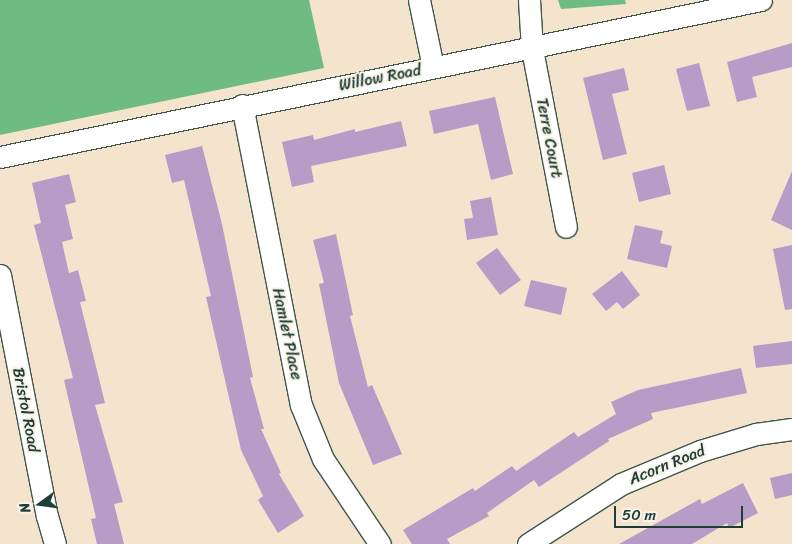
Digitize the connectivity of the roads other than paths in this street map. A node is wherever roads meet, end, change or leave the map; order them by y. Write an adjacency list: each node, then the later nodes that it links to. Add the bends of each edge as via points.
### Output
1 (419, 0): 5 (street)
2 (529, 0): 4 (street, Terre Court)
3 (761, 0): 4 (street, Willow Road)
4 (532, 49): 5 (street, Willow Road); 8 (street, Terre Court)
5 (433, 67): 6 (street, Willow Road)
6 (242, 105): 7 (street, Willow Road); 12 (street, Hamlet Place, via 301,405 323,459)
7 (0, 157)
8 (566, 226)
9 (0, 275): 11 (street, Bristol Road)
10 (792, 429): 13 (street, Acorn Road, via 756,434 700,450 621,484)
11 (55, 544)
12 (380, 544)
13 (528, 544)

